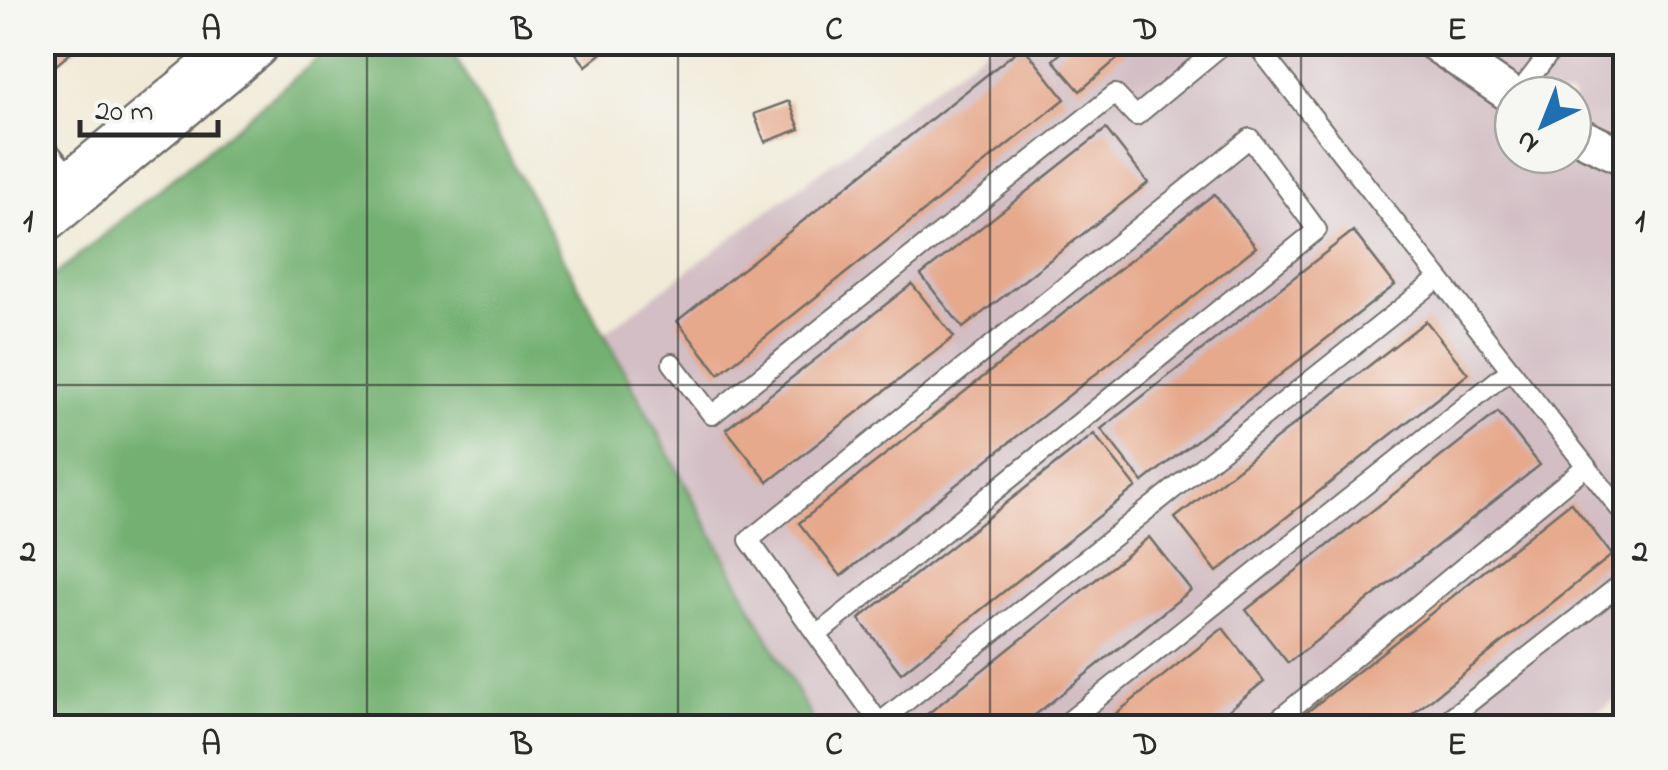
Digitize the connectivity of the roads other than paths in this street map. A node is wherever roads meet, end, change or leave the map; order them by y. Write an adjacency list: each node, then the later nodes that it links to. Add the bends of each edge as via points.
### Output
1 (251, 42): 10 (main road)
2 (1226, 42): 12 (lane, via 1136,116 1115,94 712,415)
3 (1254, 42): 11 (lane)
4 (1433, 42): 7 (street)
5 (1558, 42): 6 (lane)
6 (1532, 75)
7 (1493, 82)
8 (1593, 142): 9 (street)
9 (1626, 158)
10 (52, 187)
11 (1438, 279): 13 (lane); 18 (lane)
12 (672, 363)
13 (1510, 370): 14 (lane); 19 (lane)
14 (1586, 466): 15 (lane); 20 (lane)
15 (1626, 517)
16 (1626, 580): 21 (lane)
17 (817, 635): 17 (lane, via 749,540 1250,138 1317,230); 18 (lane)
18 (881, 725)
19 (1060, 728)
20 (1268, 728)
21 (1437, 728)

